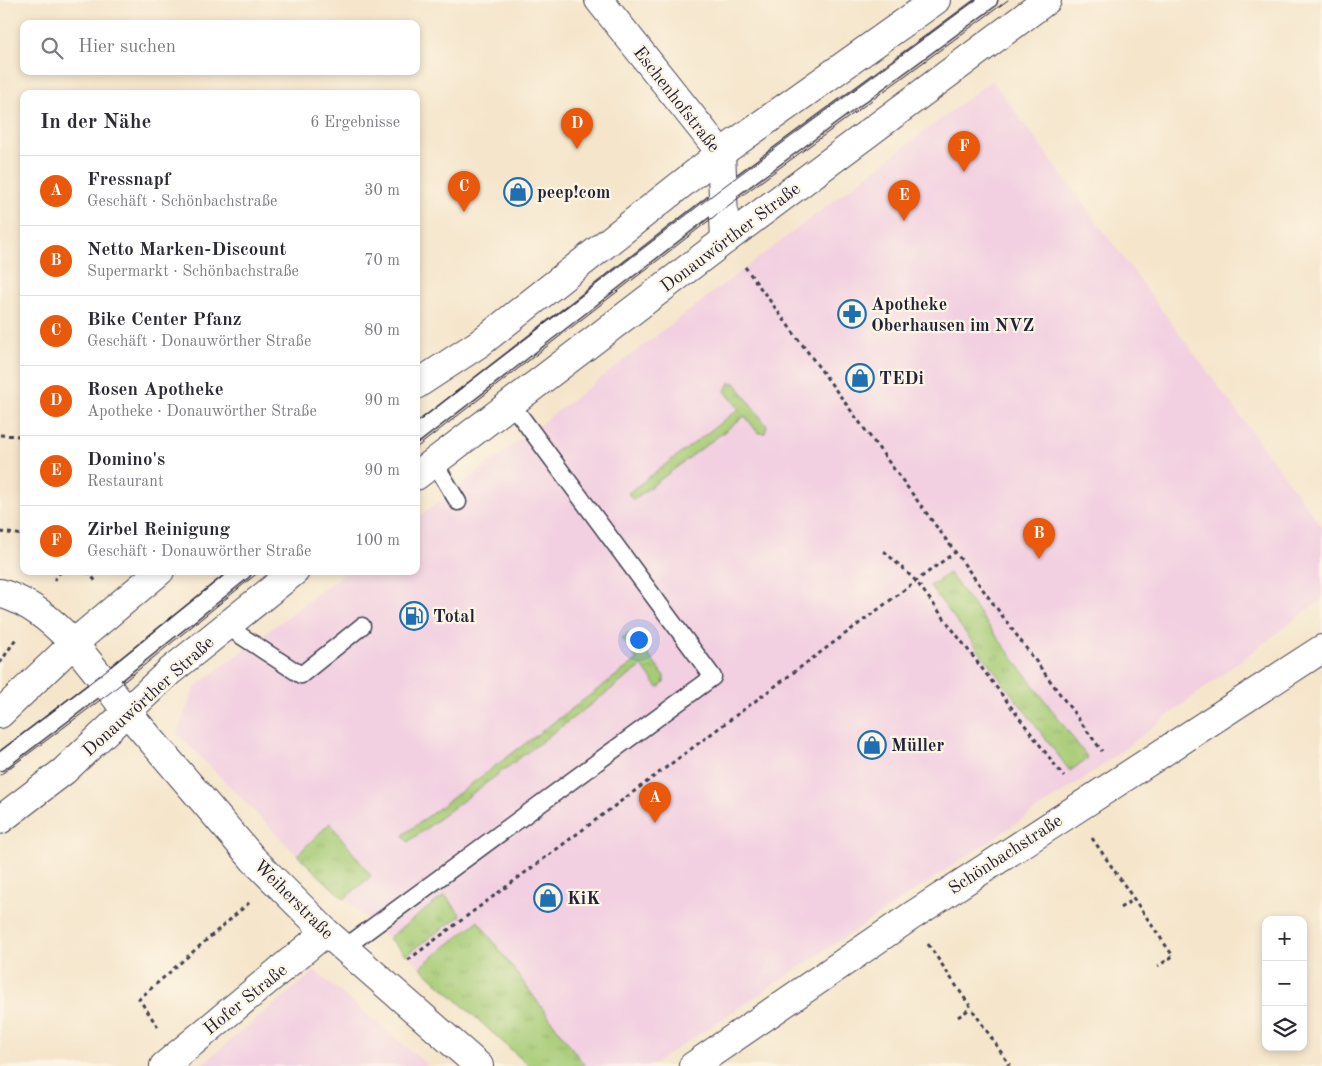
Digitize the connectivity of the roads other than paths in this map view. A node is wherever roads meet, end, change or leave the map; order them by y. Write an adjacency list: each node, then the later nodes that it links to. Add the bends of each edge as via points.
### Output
1 (599, 0): 5 (main road, Eschenhofstraße)
2 (936, 0): 5 (main road)
3 (989, 0): 6 (lane)
4 (1047, 0): 7 (main road, Donauwörther Straße)
5 (721, 153): 6 (main road, Eschenhofstraße); 8 (main road, via 480,343)
6 (724, 195): 7 (main road, Eschenhofstraße); 10 (lane)
7 (725, 240): 9 (main road, Donauwörther Straße)
8 (420, 382)
9 (510, 402): 11 (main road, Donauwörther Straße); 26 (lane, via 713,677)
10 (420, 431)
11 (425, 469): 12 (lane)
12 (458, 502)
13 (155, 575): 19 (main road)
14 (238, 575): 21 (lane)
15 (291, 575): 17 (main road, Donauwörther Straße)
16 (0, 593): 19 (main road, Weiherstraße, via 13,596 34,609)
17 (226, 626): 18 (lane, via 301,675); 22 (main road, Donauwörther Straße, via 169,672)
18 (362, 626)
19 (74, 643): 21 (main road, Weiherstraße); 23 (main road)
20 (1322, 649): 29 (main road, Schönbachstraße, via 910,917)
21 (104, 683): 22 (main road, Weiherstraße); 24 (lane)
22 (128, 713): 25 (main road, Donauwörther Straße, via 64,771); 26 (main road, Weiherstraße, via 198,797)
23 (0, 714)
24 (0, 762)
25 (0, 820)
26 (335, 940): 27 (main road, Hofer Straße); 28 (main road, Weiherstraße)
27 (170, 1061)
28 (479, 1066)
29 (693, 1066)

